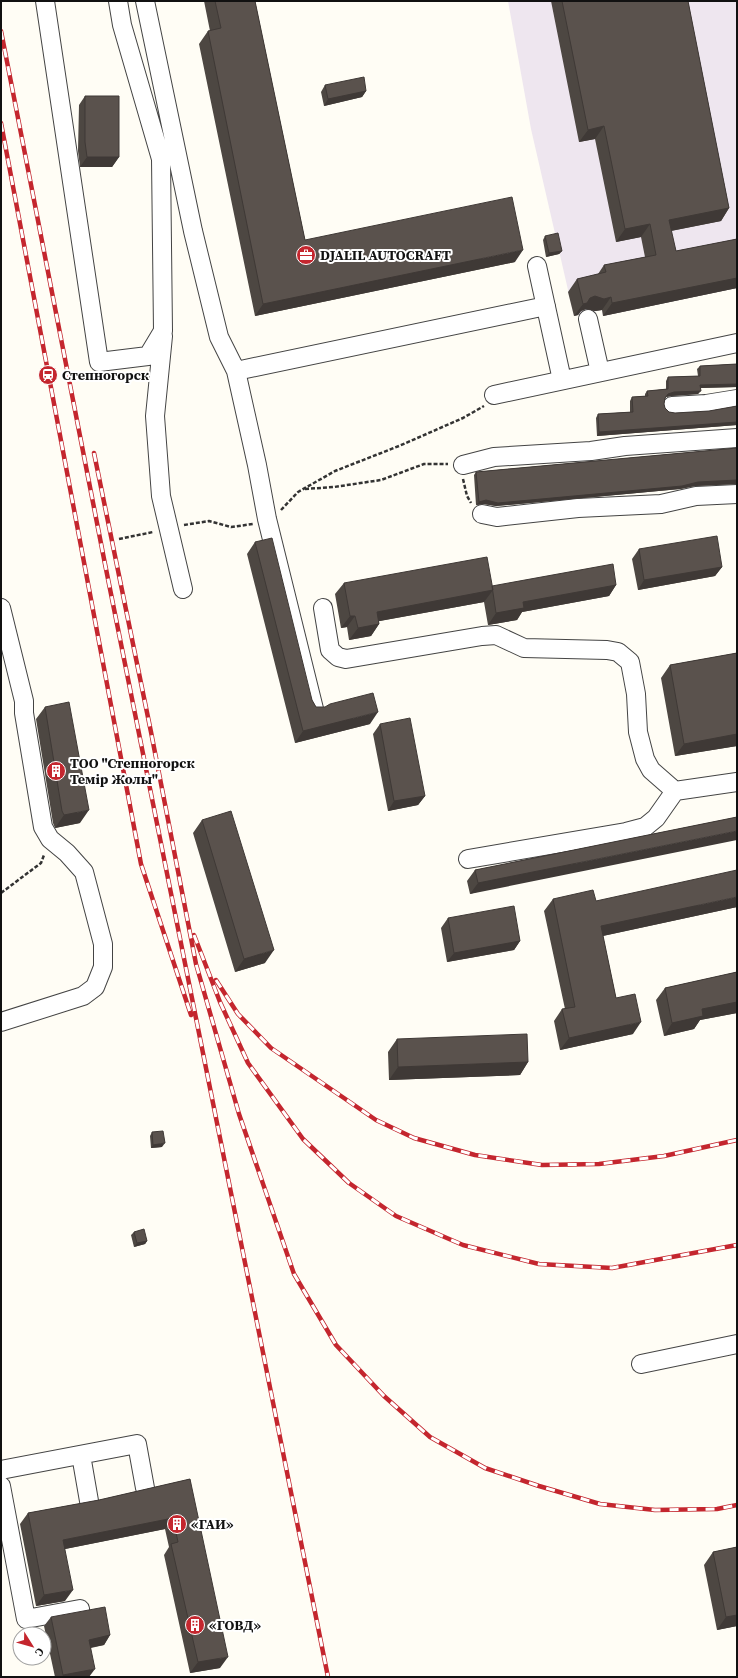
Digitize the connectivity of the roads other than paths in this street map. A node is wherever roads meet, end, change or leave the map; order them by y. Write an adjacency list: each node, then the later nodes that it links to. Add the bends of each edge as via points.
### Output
1 (44, 1): 7 (street, via 99,362 148,356)
2 (118, 1): 7 (street, via 122,25 161,159)
3 (145, 1): 9 (street, via 202,269 219,336)
4 (537, 266): 5 (street)
5 (546, 306): 9 (street); 11 (street)
6 (588, 318): 10 (street)
7 (163, 331): 19 (street, via 155,416 161,496)
8 (737, 343): 10 (street)
9 (236, 371): 22 (street, via 258,465 267,519)
10 (600, 372): 11 (street)
11 (562, 380): 12 (street)
12 (494, 395)
13 (737, 399): 14 (street)
14 (672, 406)
15 (737, 438): 16 (street, via 494,457)
16 (463, 465)
17 (737, 494): 18 (street, via 696,496 661,504 578,508 497,517)
18 (482, 514)
19 (183, 589)
20 (1, 608): 26 (street, via 24,701 42,827 50,839 84,872 103,944 102,967 94,987 83,996)
21 (323, 608): 24 (street, via 330,650 338,657 346,659 496,635 524,648 618,652 630,662 636,694 638,732 645,759 651,770)
22 (314, 709)
23 (737, 782): 24 (street)
24 (675, 791): 25 (street, via 656,818 645,827)
25 (468, 859)
26 (1, 1022)
27 (737, 1344): 28 (street)
28 (641, 1364)
29 (81, 1455): 30 (street); 32 (street, via 137,1444); 33 (street)
30 (1, 1470)
31 (1, 1486): 34 (street, via 26,1619)
32 (145, 1488)
33 (89, 1501)
34 (80, 1609)

